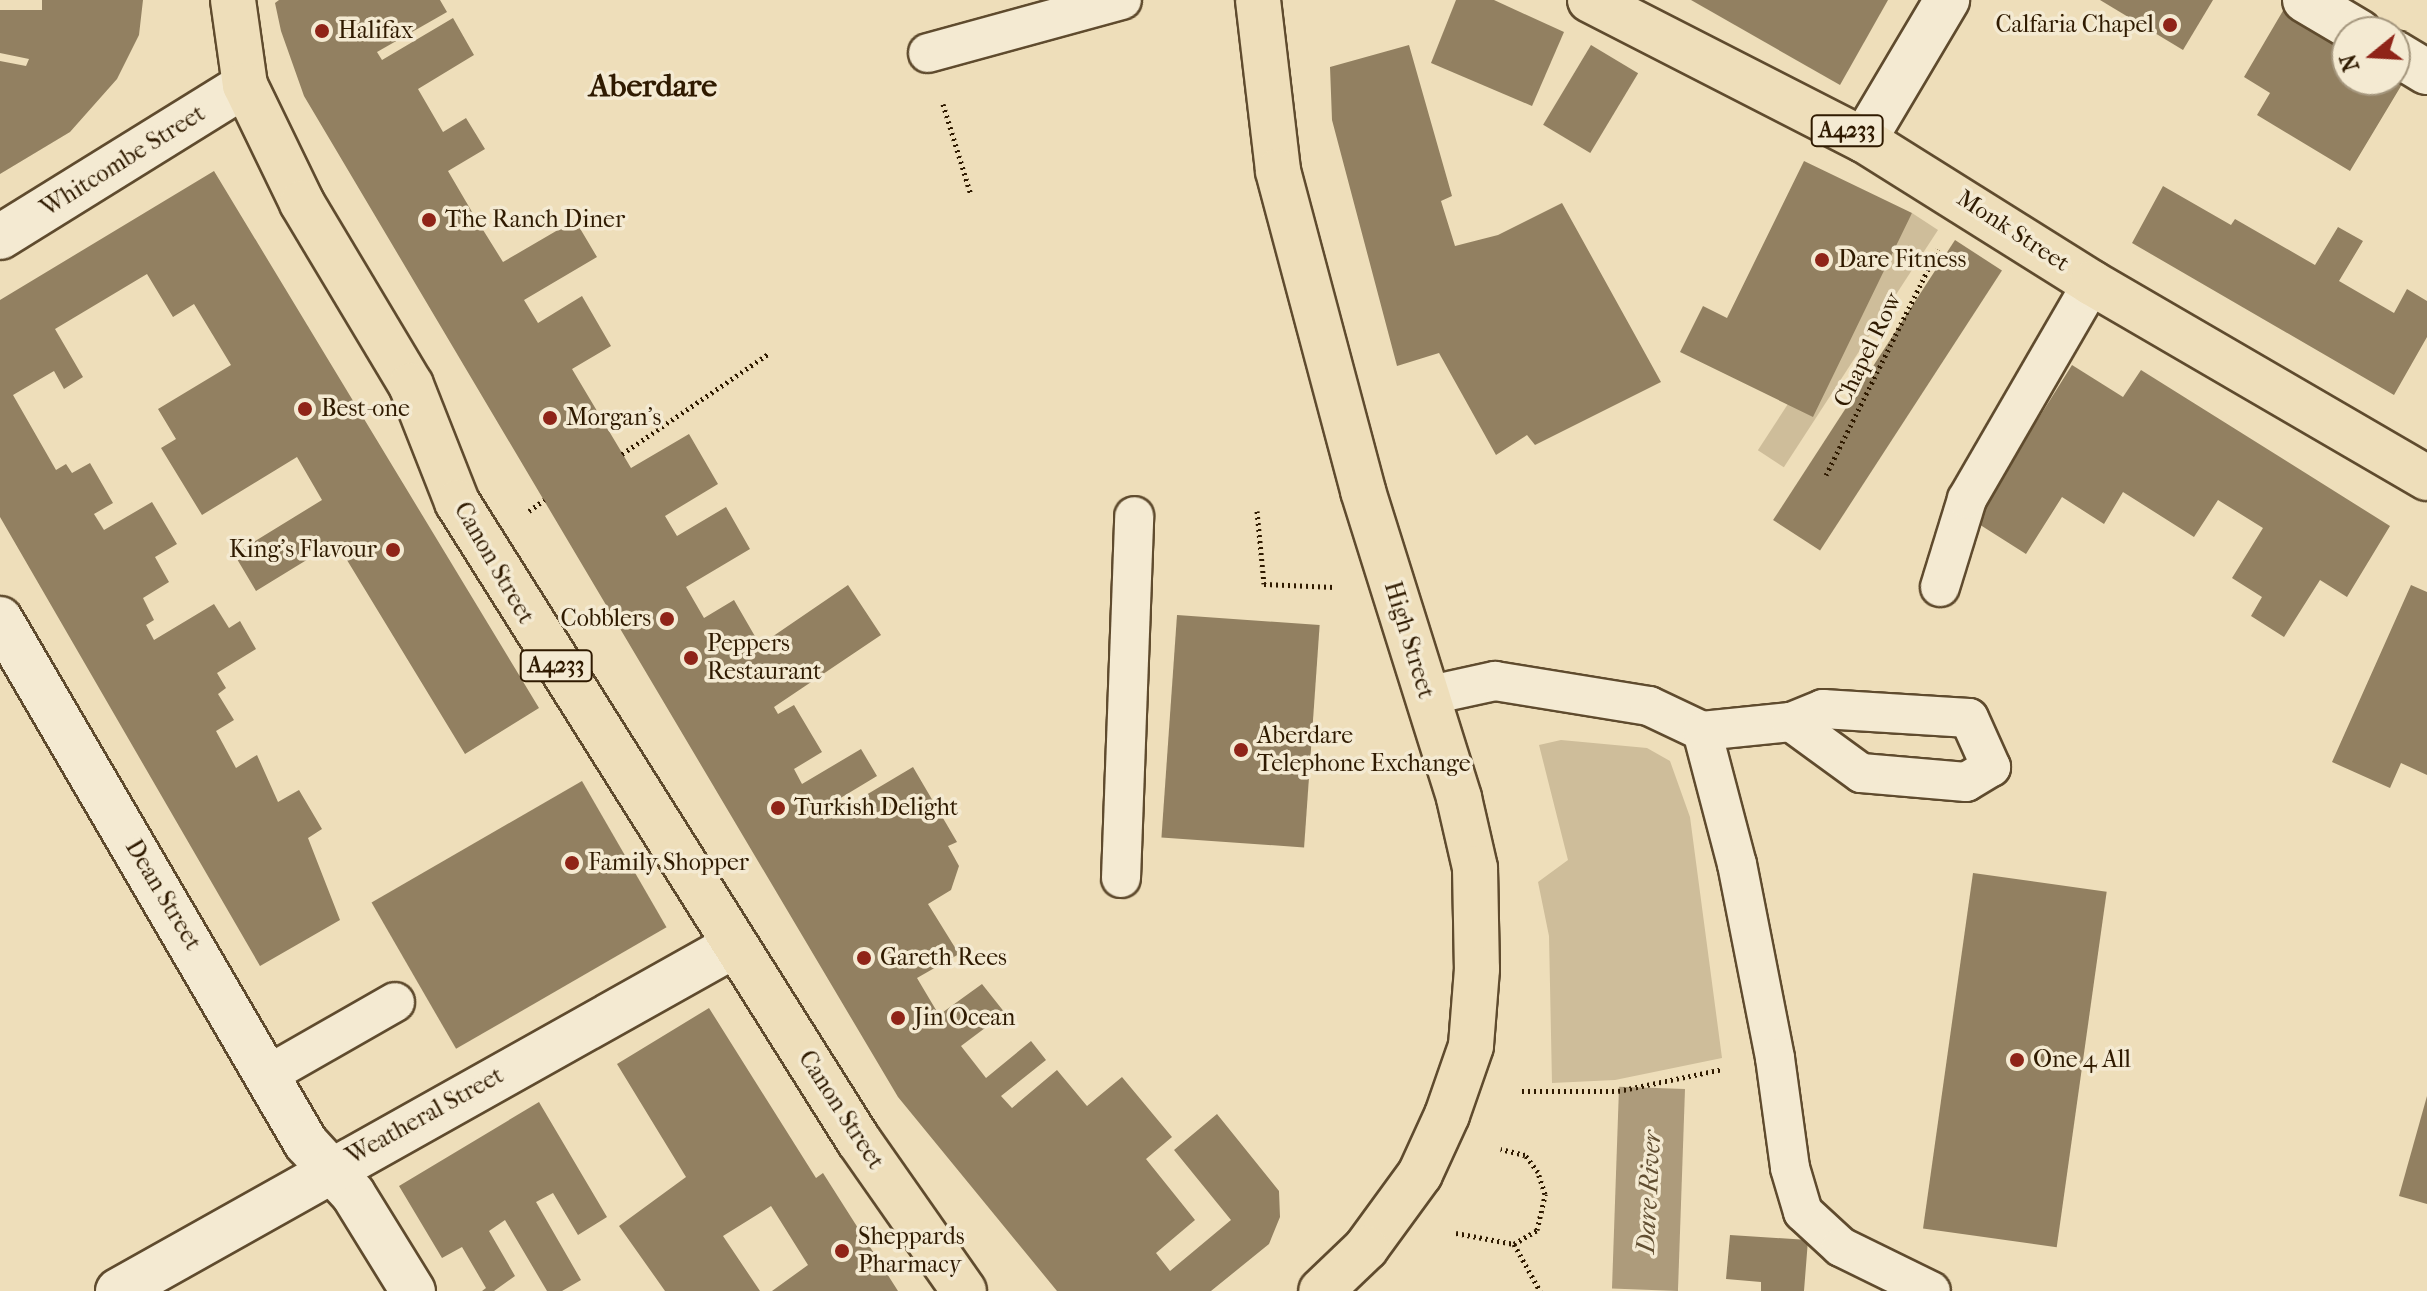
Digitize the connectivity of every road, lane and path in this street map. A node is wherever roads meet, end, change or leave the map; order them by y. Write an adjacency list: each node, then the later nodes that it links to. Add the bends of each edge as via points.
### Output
1 (233, 0): 9 (main road, Canon Street / A4233)
2 (1122, 0): 8 (lane)
3 (1258, 0): 27 (main road, High Street, via 1278,171 1363,491)
4 (1590, 0): 11 (main road, Monk Street / A4233)
5 (1947, 0): 11 (street)
6 (2305, 0): 7 (street)
7 (2332, 16)
8 (928, 53)
9 (245, 85): 14 (street, Whitcombe Street); 31 (main road, Canon Street / A4233, via 302,203 411,385 457,502)
10 (942, 101): 12 (path)
11 (1864, 140): 13 (main road, Monk Street / A4233)
12 (971, 195)
13 (1963, 198): 15 (main road, Monk Street / A4233); 18 (path, Chapel Row)
14 (0, 237)
15 (2092, 283): 19 (main road, Monk Street / A4233); 25 (lane, via 1967,499)
16 (768, 354): 17 (path)
17 (622, 454)
18 (1826, 475)
19 (2427, 478)
20 (544, 500): 21 (path)
21 (532, 508)
22 (1257, 511): 24 (path, via 1264,584)
23 (1134, 516): 30 (lane)
24 (1335, 587)
25 (1940, 587)
26 (0, 619): 34 (street, Dean Street)
27 (1426, 696): 29 (lane, via 1495,681 1649,706); 43 (main road, High Street, via 1475,868 1477,969 1471,1046 1420,1174 1366,1248)
28 (1791, 722): 29 (lane)
29 (1702, 731): 45 (lane, via 1737,864 1775,1058 1790,1168 1803,1212 1841,1247)
30 (1121, 878)
31 (735, 945): 37 (street, Weatheral Street); 42 (main road, Canon Street / A4233, via 859,1141)
32 (395, 1002): 34 (lane)
33 (1738, 1066): 35 (path, via 1618,1091)
34 (269, 1074): 37 (street, Dean Street, via 306,1143)
35 (1522, 1091)
36 (1501, 1149): 39 (path, via 1525,1155 1545,1194 1537,1230)
37 (329, 1168): 40 (street, Weatheral Street); 41 (street, Dean Street, via 353,1194)
38 (1456, 1233): 39 (path)
39 (1514, 1244): 44 (path)
40 (118, 1291)
41 (413, 1291)
42 (964, 1291)
43 (1321, 1291)
44 (1540, 1291)
45 (1931, 1291)

